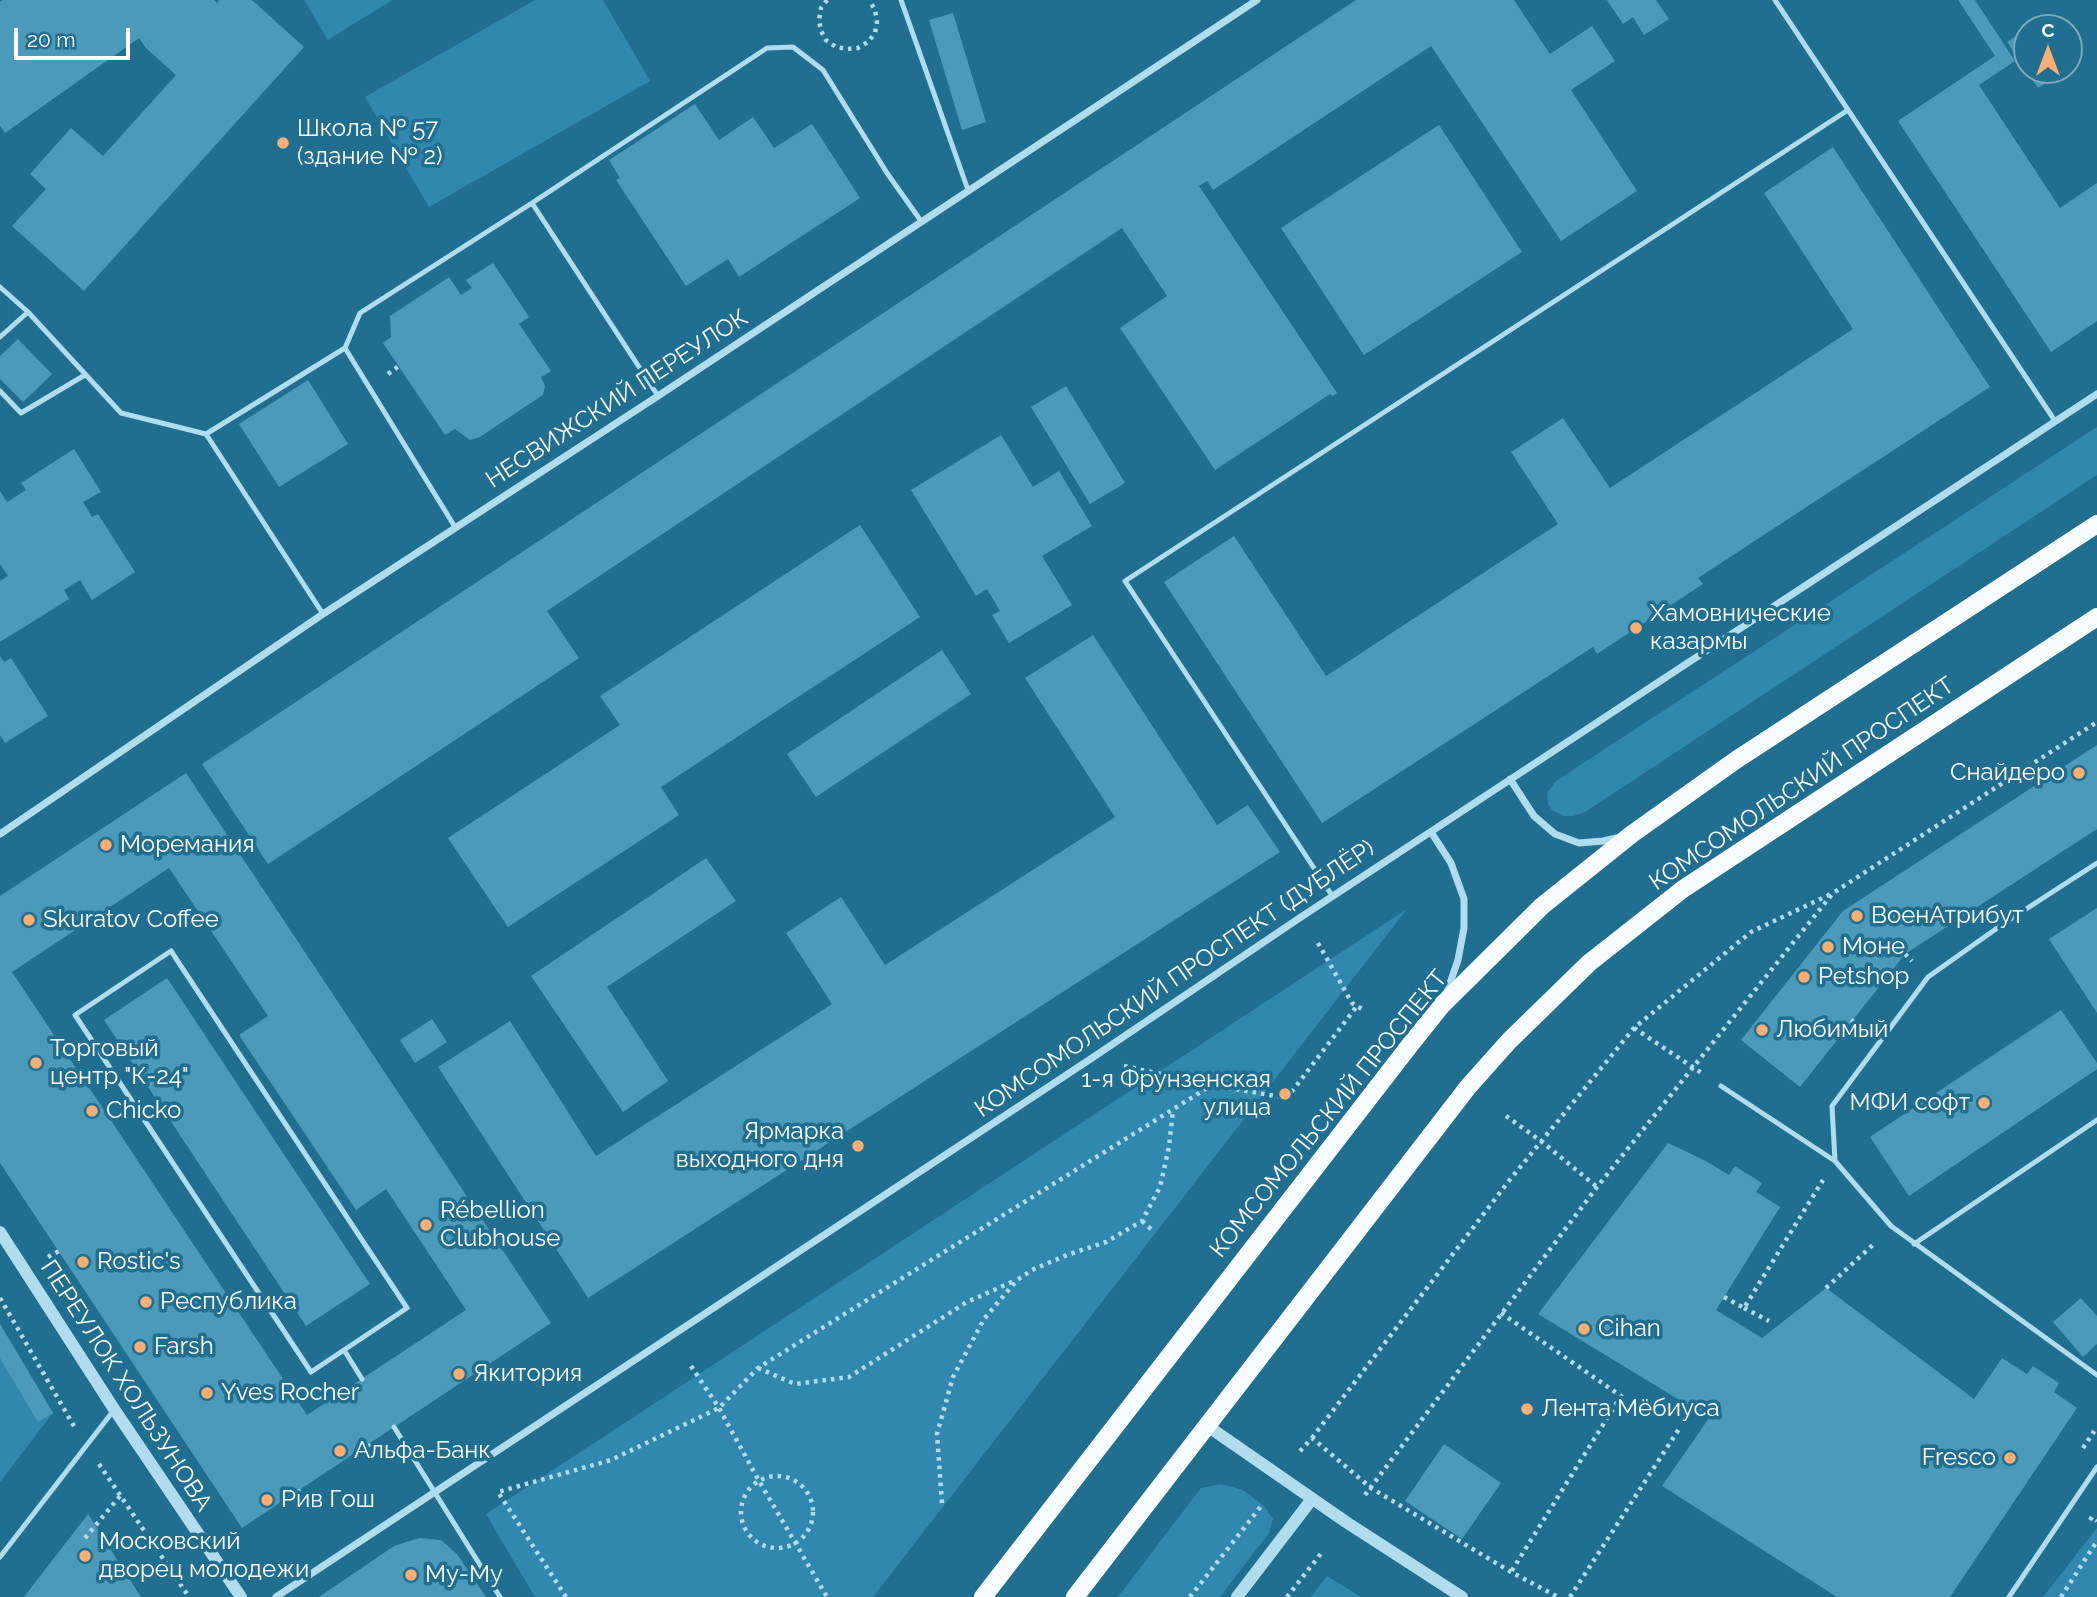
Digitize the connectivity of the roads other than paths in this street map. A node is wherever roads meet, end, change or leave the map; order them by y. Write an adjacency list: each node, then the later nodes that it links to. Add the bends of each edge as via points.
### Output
1 (901, 0): 5 (lane)
2 (1257, 0): 5 (street, НЕСВИЖСКИЙ ПЕРЕУЛОК)
3 (1775, 0): 4 (lane)
4 (1848, 110): 16 (lane); 27 (lane, via 1125,581)
5 (968, 190): 7 (street, НЕСВИЖСКИЙ ПЕРЕУЛОК)
6 (532, 203): 7 (lane, via 767,48 793,47 822,71); 11 (lane, via 360,313); 15 (lane)
7 (921, 221): 15 (street, НЕСВИЖСКИЙ ПЕРЕУЛОК)
8 (0, 287): 9 (lane)
9 (28, 312): 10 (lane); 12 (lane)
10 (0, 337)
11 (345, 348): 17 (lane); 19 (lane)
12 (85, 375): 13 (lane, via 21,413); 17 (lane, via 121,413)
13 (0, 391)
14 (2097, 394): 16 (street, КОМСОМОЛЬСКИЙ ПРОСПЕКТ (ДУБЛЁР))
15 (658, 396): 19 (street, НЕСВИЖСКИЙ ПЕРЕУЛОК)
16 (2055, 421): 22 (street, КОМСОМОЛЬСКИЙ ПРОСПЕКТ (ДУБЛЁР))
17 (206, 434): 20 (lane)
18 (2097, 524): 25 (main road, КОМСОМОЛЬСКИЙ ПРОСПЕКТ)
19 (455, 527): 20 (street, НЕСВИЖСКИЙ ПЕРЕУЛОК)
20 (323, 614): 24 (street, НЕСВИЖСКИЙ ПЕРЕУЛОК)
21 (2097, 617): 38 (main road, КОМСОМОЛЬСКИЙ ПРОСПЕКТ, via 1683,889 1589,963 1468,1087)
22 (1510, 779): 23 (street, КОМСОМОЛЬСКИЙ ПРОСПЕКТ (ДУБЛЁР)); 25 (street, via 1534,816 1555,834 1579,843)
23 (1431, 832): 27 (street, КОМСОМОЛЬСКИЙ ПРОСПЕКТ (ДУБЛЁР)); 28 (street, via 1451,863 1464,899 1458,960)
24 (0, 834)
25 (1632, 834): 28 (main road, КОМСОМОЛЬСКИЙ ПРОСПЕКТ, via 1542,906)
26 (2097, 863): 31 (lane, via 1928,977 1832,1107)
27 (1332, 897): 41 (street, КОМСОМОЛЬСКИЙ ПРОСПЕКТ (ДУБЛЁР))
28 (1442, 1005): 47 (main road, КОМСОМОЛЬСКИЙ ПРОСПЕКТ)
29 (1721, 1086): 31 (lane)
30 (2097, 1120): 33 (lane)
31 (1835, 1161): 33 (lane, via 1891,1227)
32 (0, 1232): 37 (street, ПЕРЕУЛОК ХОЛЬЗУНОВА)
33 (1914, 1244): 35 (lane)
34 (344, 1350): 34 (lane, via 311,1371 75,1015 171,951 407,1308); 36 (lane)
35 (2096, 1372)
36 (362, 1379)
37 (114, 1409): 43 (lane); 44 (street, ПЕРЕУЛОК ХОЛЬЗУНОВА)
38 (1206, 1426): 42 (street); 48 (main road, КОМСОМОЛЬСКИЙ ПРОСПЕКТ)
39 (394, 1427): 41 (lane)
40 (2097, 1466): 51 (lane)
41 (434, 1492): 45 (street, КОМСОМОЛЬСКИЙ ПРОСПЕКТ (ДУБЛЁР)); 46 (lane)
42 (1312, 1499): 49 (street); 50 (street)
43 (0, 1557)
44 (241, 1597)
45 (276, 1597)
46 (500, 1597)
47 (984, 1597)
48 (1075, 1597)
49 (1237, 1597)
50 (1462, 1597)
51 (2009, 1597)

